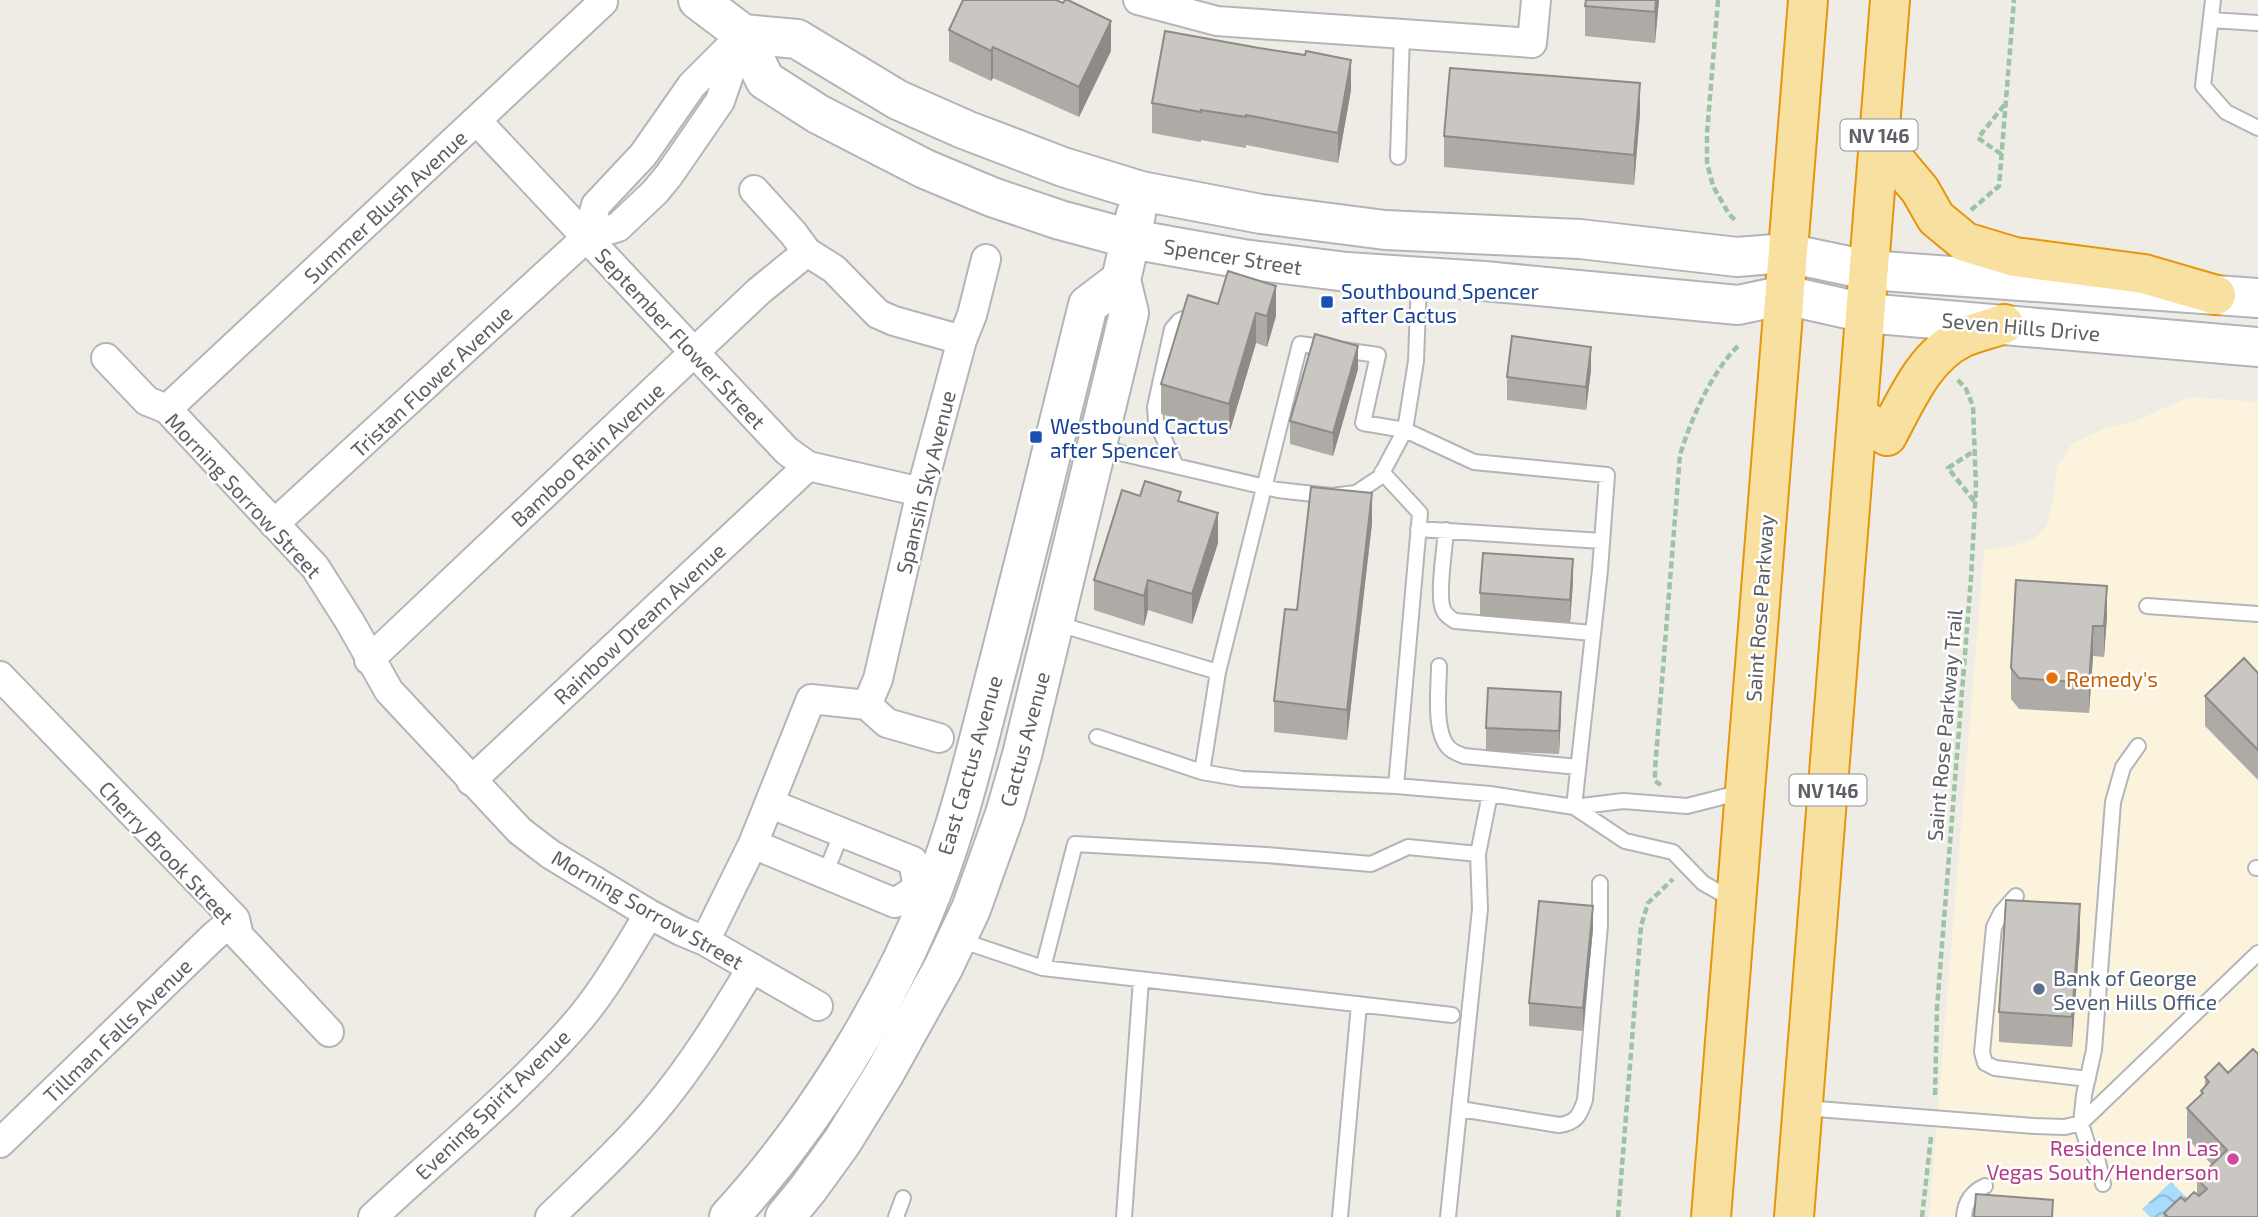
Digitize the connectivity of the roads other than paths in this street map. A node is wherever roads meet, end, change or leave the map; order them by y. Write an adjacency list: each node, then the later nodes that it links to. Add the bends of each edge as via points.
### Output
1 (698, 0): 10 (main road, Spencer Street)
2 (1138, 0): 11 (street, via 1217,21)
3 (1536, 0): 11 (street, via 1532,43)
4 (1808, 0): 20 (highway, Saint Rose Parkway)
5 (1890, 0): 14 (highway, NV 146)
6 (2213, 0): 8 (lane)
7 (603, 2): 12 (street, Summer Blush Avenue)
8 (2211, 20): 9 (lane); 13 (lane, via 2203,86 2226,112)
9 (2258, 23)
10 (743, 34): 17 (main road, Spencer Street, via 797,39 909,105 1051,163); 17 (main road, Spencer Street, via 765,80 818,114 925,169 1060,220); 18 (street, via 692,85 664,153 631,169 596,205)
11 (1402, 34): 15 (lane)
12 (477, 121): 18 (street, September Flower Street); 35 (street, Summer Blush Avenue)
13 (2258, 128)
14 (1878, 140): 22 (highway, NV 146); 26 (highway, via 1920,190 1936,218 1965,242 2015,257 2144,274)
15 (1398, 157)
16 (754, 190): 19 (street)
17 (1136, 215): 20 (main road, Spencer Street, via 1261,214 1385,230 1580,239 1737,257); 23 (main road, Spencer Street, via 1292,266); 24 (main road, Cactus Avenue)
18 (587, 237): 33 (street, September Flower Street); 45 (street, Tristan Flower Avenue)
19 (807, 252): 31 (street, via 834,269 878,314); 33 (street, Bamboo Rain Avenue)
20 (1787, 253): 22 (main road, Seven Hills Drive); 25 (highway, Saint Rose Parkway)
21 (986, 259): 31 (street, Spansih Sky Avenue)
22 (1868, 270): 26 (main road, Seven Hills Drive); 28 (highway, NV 146)
23 (1419, 278): 25 (main road, Spencer Street, via 1738,305); 37 (lane, via 1416,361)
24 (1121, 280): 38 (main road, Cactus Avenue, via 1129,313); 42 (main road, East Cactus Avenue, via 1088,305)
25 (1785, 295): 28 (main road, Seven Hills Drive); 66 (highway, Saint Rose Parkway)
26 (2216, 295): 27 (main road, Seven Hills Drive)
27 (2258, 298)
28 (1865, 313): 30 (main road, Seven Hills Drive); 36 (highway, NV 146)
29 (1212, 324): 40 (lane, via 1188,317 1172,329 1155,407 1156,421)
30 (2004, 324): 32 (main road, Seven Hills Drive); 36 (highway, via 1961,339 1932,361 1887,436)
31 (962, 340): 44 (street, Spansih Sky Avenue)
32 (2258, 347)
33 (695, 352): 39 (street, September Flower Street, via 787,451); 53 (street, Bamboo Rain Avenue)
34 (106, 358): 35 (street, Morning Sorrow Street, via 147,401)
35 (167, 410): 45 (street, Morning Sorrow Street)
36 (1858, 415): 93 (highway, NV 146)
37 (1405, 430): 41 (lane); 43 (lane, via 1363,423 1378,355 1300,344); 48 (lane, via 1474,462 1607,475)
38 (1098, 445): 40 (lane); 51 (main road, Cactus Avenue)
39 (808, 466): 44 (street, September Flower Street); 64 (street, Rainbow Dream Avenue)
40 (1176, 466): 43 (lane)
41 (1382, 472): 43 (lane, via 1356,493 1331,496); 46 (lane, via 1420,513)
42 (1045, 479): 51 (main road, via 1050,487 1051,522 1036,591 1037,606); 75 (main road, East Cactus Avenue, via 965,793)
43 (1265, 487): 55 (lane)
44 (922, 492): 57 (street, Spansih Sky Avenue, via 878,679)
45 (274, 524): 53 (street, Morning Sorrow Street, via 315,566)
46 (1418, 528): 47 (lane); 65 (lane)
47 (1446, 530): 48 (lane); 52 (lane, via 1441,595 1447,616 1455,621)
48 (1602, 541): 52 (lane)
49 (2147, 606): 50 (lane)
50 (2258, 614)
51 (1054, 622): 55 (lane); 61 (main road, Cactus Avenue)
52 (1593, 633): 62 (lane)
53 (369, 660): 64 (street, Morning Sorrow Street, via 389,691)
54 (1439, 666): 62 (lane, via 1439,724 1451,750 1464,756)
55 (1218, 672): 63 (lane)
56 (0, 676): 79 (street, Cherry Brook Street)
57 (867, 705): 59 (street, via 887,723); 68 (street, via 811,699)
58 (1097, 737): 63 (lane)
59 (939, 738)
60 (2138, 746): 91 (lane, via 2123,766 2113,802)
61 (1022, 755): 75 (main road, via 999,779 961,870 952,880); 80 (main road, Cactus Avenue, via 1005,814)
62 (1578, 767): 69 (lane)
63 (1202, 772): 65 (lane, via 1242,779)
64 (471, 781): 78 (street, Morning Sorrow Street, via 540,846)
65 (1396, 786): 67 (lane)
66 (1744, 791): 69 (lane, via 1687,807 1623,801); 77 (highway, Saint Rose Parkway)
67 (1490, 794): 69 (lane); 72 (lane)
68 (771, 804): 70 (street); 71 (street)
69 (1574, 807): 77 (lane, via 1625,841 1673,852 1703,883)
70 (842, 832): 73 (lane); 75 (street, via 913,861)
71 (753, 844): 73 (street); 81 (street)
72 (1478, 854): 83 (lane, via 1408,847 1371,864 1075,844); 94 (lane, via 1480,909)
73 (825, 874): 75 (street, via 895,903)
74 (1601, 883): 94 (lane, via 1585,1100 1579,1117 1559,1125)
75 (925, 890): 90 (main road, via 939,911 939,923 902,1010); 92 (main road, East Cactus Avenue, via 885,993)
76 (2016, 896): 91 (lane, via 1994,927 1982,1052 1985,1063 1994,1068)
77 (1736, 902): 109 (highway, Saint Rose Parkway)
78 (649, 914): 81 (street, Morning Sorrow Street); 100 (street, Evening Spirit Avenue, via 572,1027 529,1073)
79 (235, 919): 89 (street, Cherry Brook Street, via 239,936); 96 (street, Tillman Falls Avenue)
80 (957, 939): 83 (lane); 90 (main road, Cactus Avenue)
81 (705, 941): 84 (street, Morning Sorrow Street)
82 (2258, 953): 95 (lane)
83 (1043, 968): 85 (lane)
84 (751, 969): 87 (street, Morning Sorrow Street); 101 (street, via 722,1018 656,1108)
85 (1141, 980): 86 (lane); 106 (lane)
86 (1359, 1004): 88 (lane); 107 (lane)
87 (818, 1006)
88 (1452, 1015)
89 (329, 1031)
90 (899, 1047): 104 (main road, Cactus Avenue, via 842,1142)
91 (2088, 1079): 95 (lane)
92 (821, 1100): 102 (main road, East Cactus Avenue); 103 (main road, via 821,1130)
93 (1802, 1108): 95 (lane, via 2035,1126); 110 (highway, NV 146)
94 (1460, 1109): 108 (lane)
95 (2081, 1123): 97 (lane)
96 (1, 1139)
97 (2103, 1184)
98 (1985, 1186): 111 (lane, via 1968,1200)
99 (903, 1198): 105 (lane)
100 (373, 1217)
101 (550, 1217)
102 (729, 1217)
103 (763, 1217)
104 (785, 1217)
105 (896, 1217)
106 (1124, 1217)
107 (1340, 1217)
108 (1448, 1217)
109 (1711, 1217)
110 (1794, 1217)
111 (1964, 1217)

